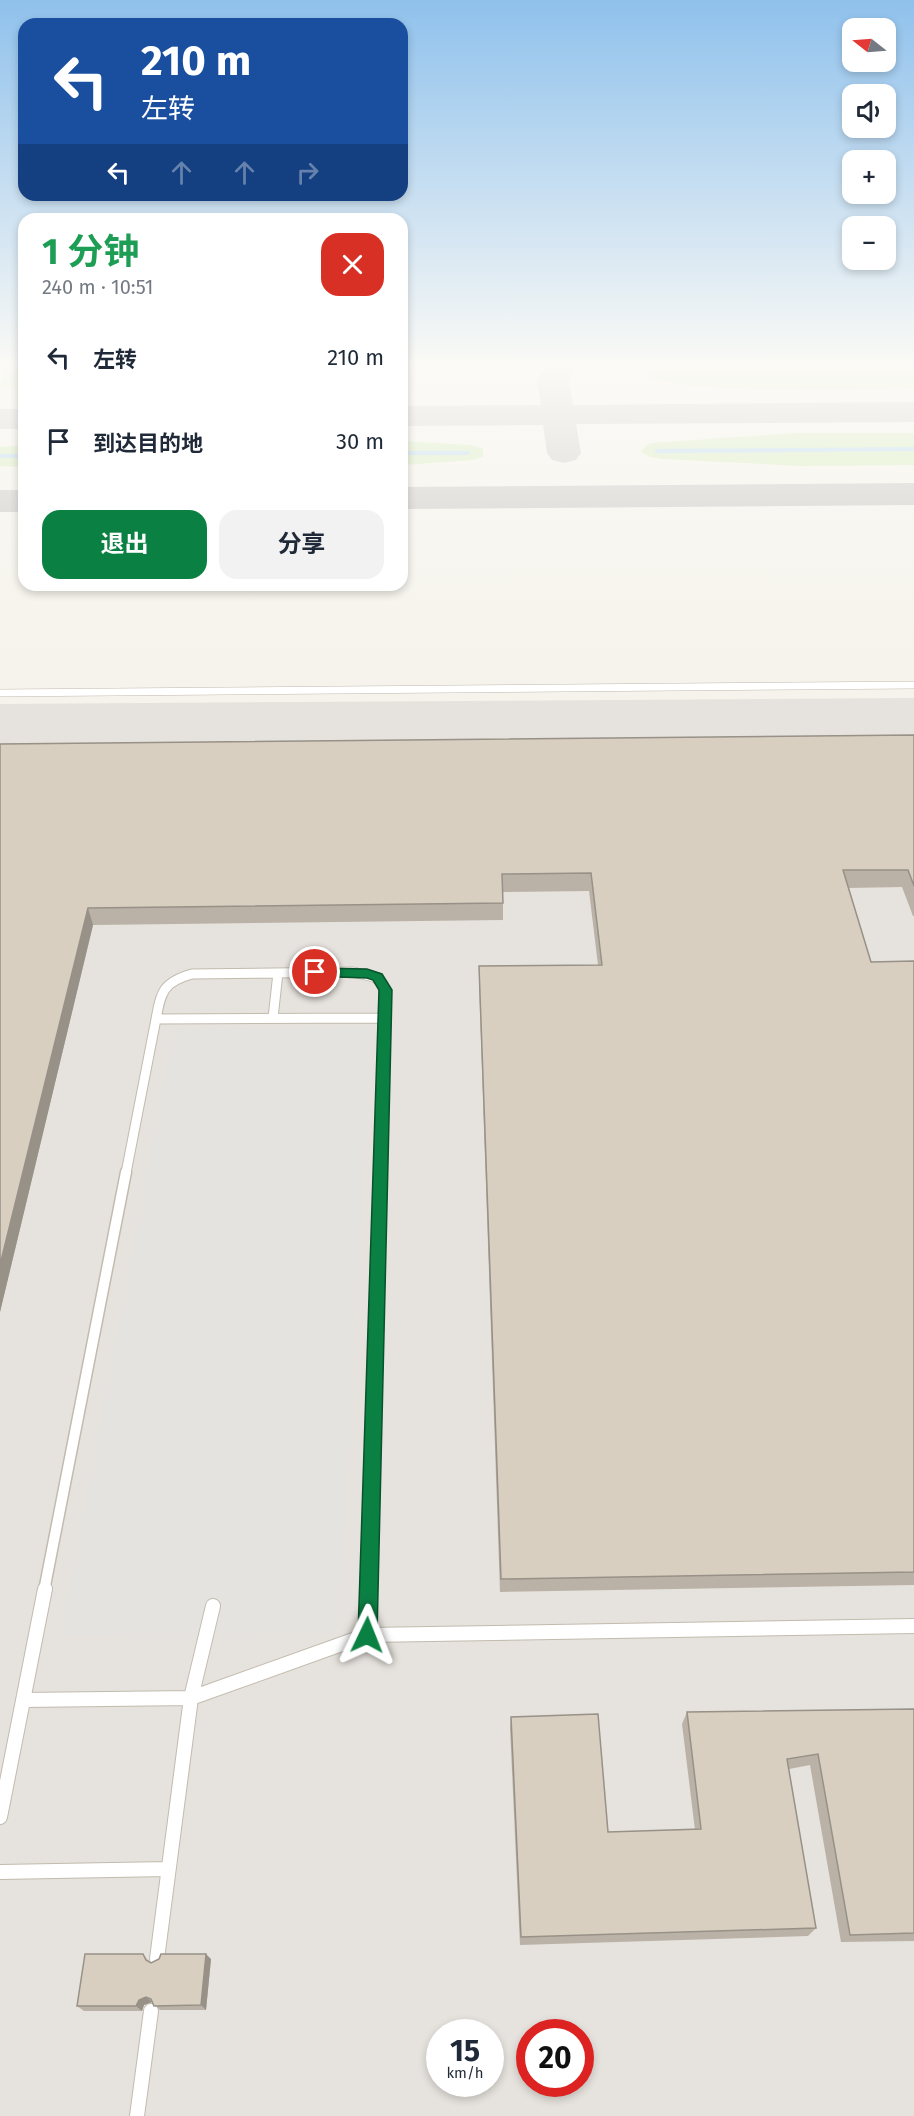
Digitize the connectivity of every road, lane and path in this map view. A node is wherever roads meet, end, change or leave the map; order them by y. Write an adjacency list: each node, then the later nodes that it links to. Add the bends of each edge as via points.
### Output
1 (914, 685): 2 (lane)
2 (0, 693)
3 (278, 973): 4 (lane); 5 (lane, via 353,972 378,977 386,990); 6 (lane, via 177,977 162,990)
4 (273, 1018): 5 (lane); 6 (lane)
5 (386, 1018): 9 (lane)
6 (156, 1019): 11 (lane)
7 (213, 1606): 10 (lane)
8 (914, 1626): 9 (lane)
9 (367, 1635): 10 (lane)
10 (191, 1698): 11 (lane); 13 (lane)
11 (23, 1700): 12 (lane)
12 (0, 1817)
13 (168, 1869): 14 (lane); 15 (lane)
14 (0, 1872)
15 (156, 1959)
16 (151, 2011): 17 (lane)
17 (137, 2116)

